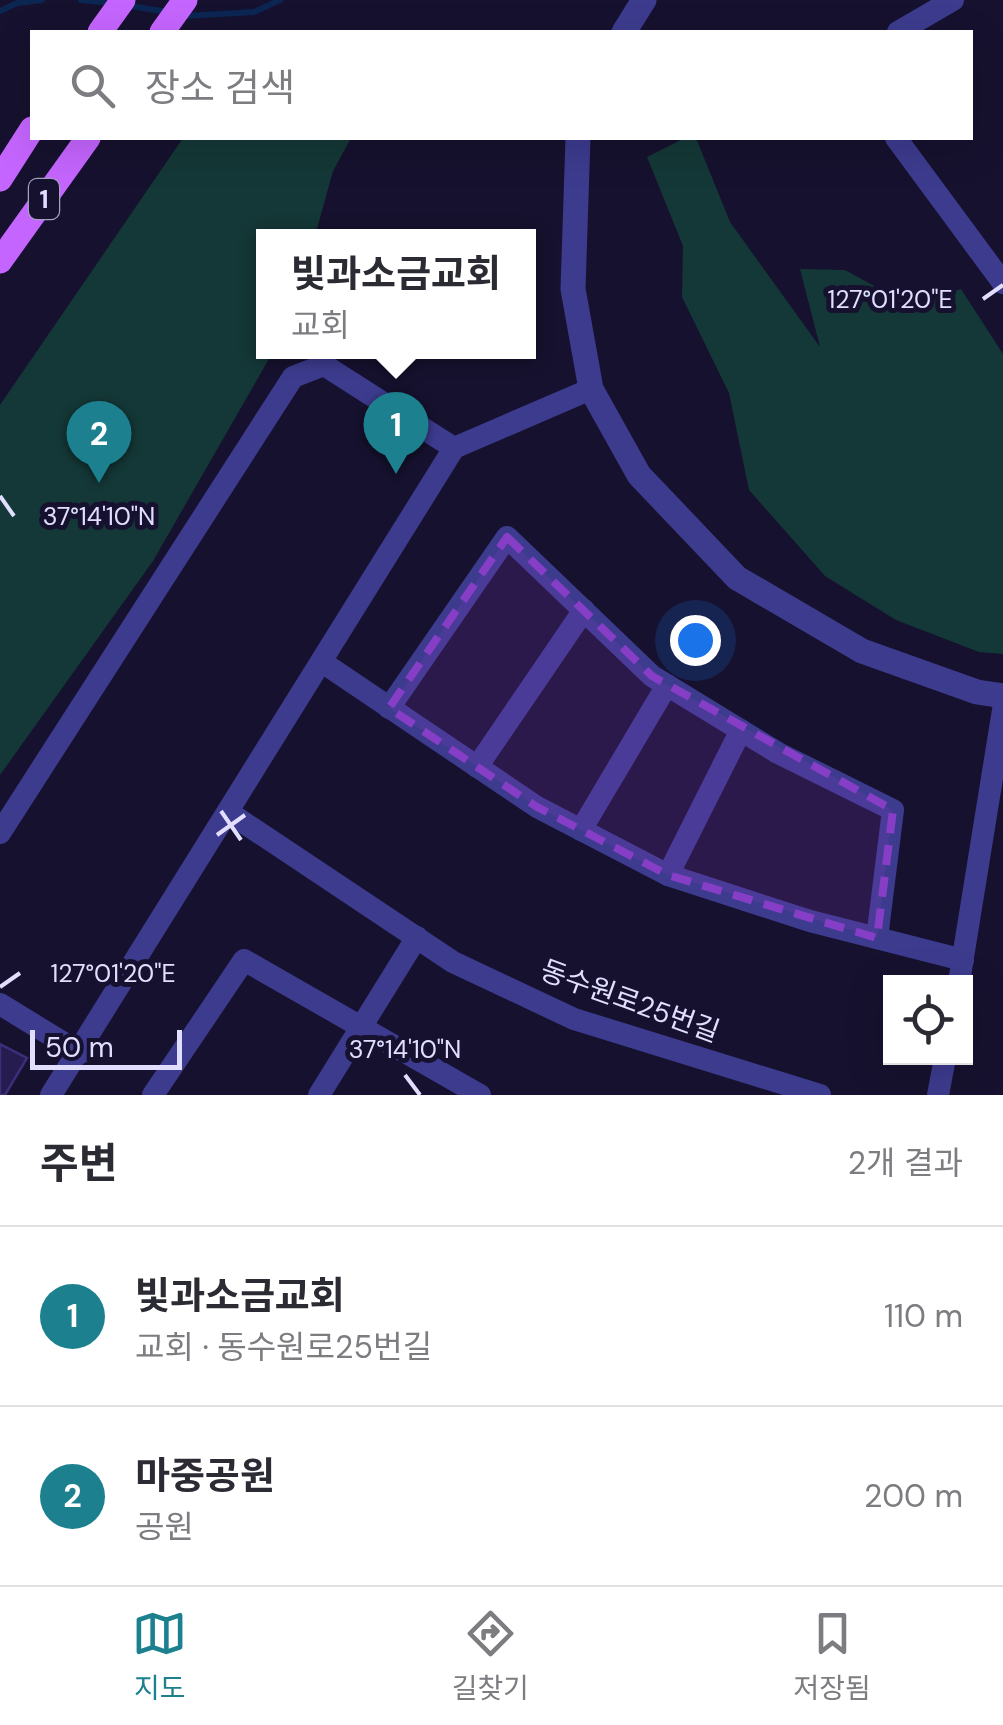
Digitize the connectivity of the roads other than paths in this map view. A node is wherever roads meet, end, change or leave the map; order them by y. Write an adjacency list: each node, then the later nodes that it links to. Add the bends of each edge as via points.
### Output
1 (123, 0): 5 (main road)
2 (185, 0): 6 (main road)
3 (644, 0): 7 (street)
4 (953, 0): 8 (street)
5 (101, 30)
6 (163, 30)
7 (625, 30)
8 (901, 30)
9 (30, 132): 13 (main road, 1)
10 (87, 140): 14 (main road, 1)
11 (578, 140): 16 (street, via 573,289)
12 (897, 140): 15 (street)
13 (0, 180)
14 (0, 262)
15 (1003, 283)
16 (591, 389): 17 (street); 21 (street, via 638,475 738,578 862,651)
17 (454, 448): 19 (street); 28 (street, via 324,364 293,377)
18 (584, 610): 20 (street); 22 (street, via 507,537); 25 (street)
19 (322, 662): 22 (street); 26 (street)
20 (667, 685): 24 (street); 27 (street)
21 (1003, 696)
22 (390, 708): 25 (street)
23 (1003, 710): 32 (street)
24 (741, 730): 29 (street); 31 (street, via 893,810)
25 (477, 767): 27 (street)
26 (228, 812): 30 (street, 동수원로25번길); 35 (street)
27 (580, 830): 29 (street)
28 (0, 833)
29 (668, 875): 31 (street)
30 (416, 938): 34 (street); 37 (street, 동수원로25번길, via 574,1019)
31 (877, 938): 32 (street)
32 (961, 971)
33 (0, 1004): 35 (street)
34 (360, 1028): 38 (street); 40 (street, via 244,960); 41 (street)
35 (80, 1053): 39 (street)
36 (944, 1065): 43 (street)
37 (778, 1090): 42 (street, 동수원로25번길)
38 (467, 1092)
39 (51, 1095)
40 (153, 1095)
41 (319, 1095)
42 (820, 1095)
43 (938, 1095)

